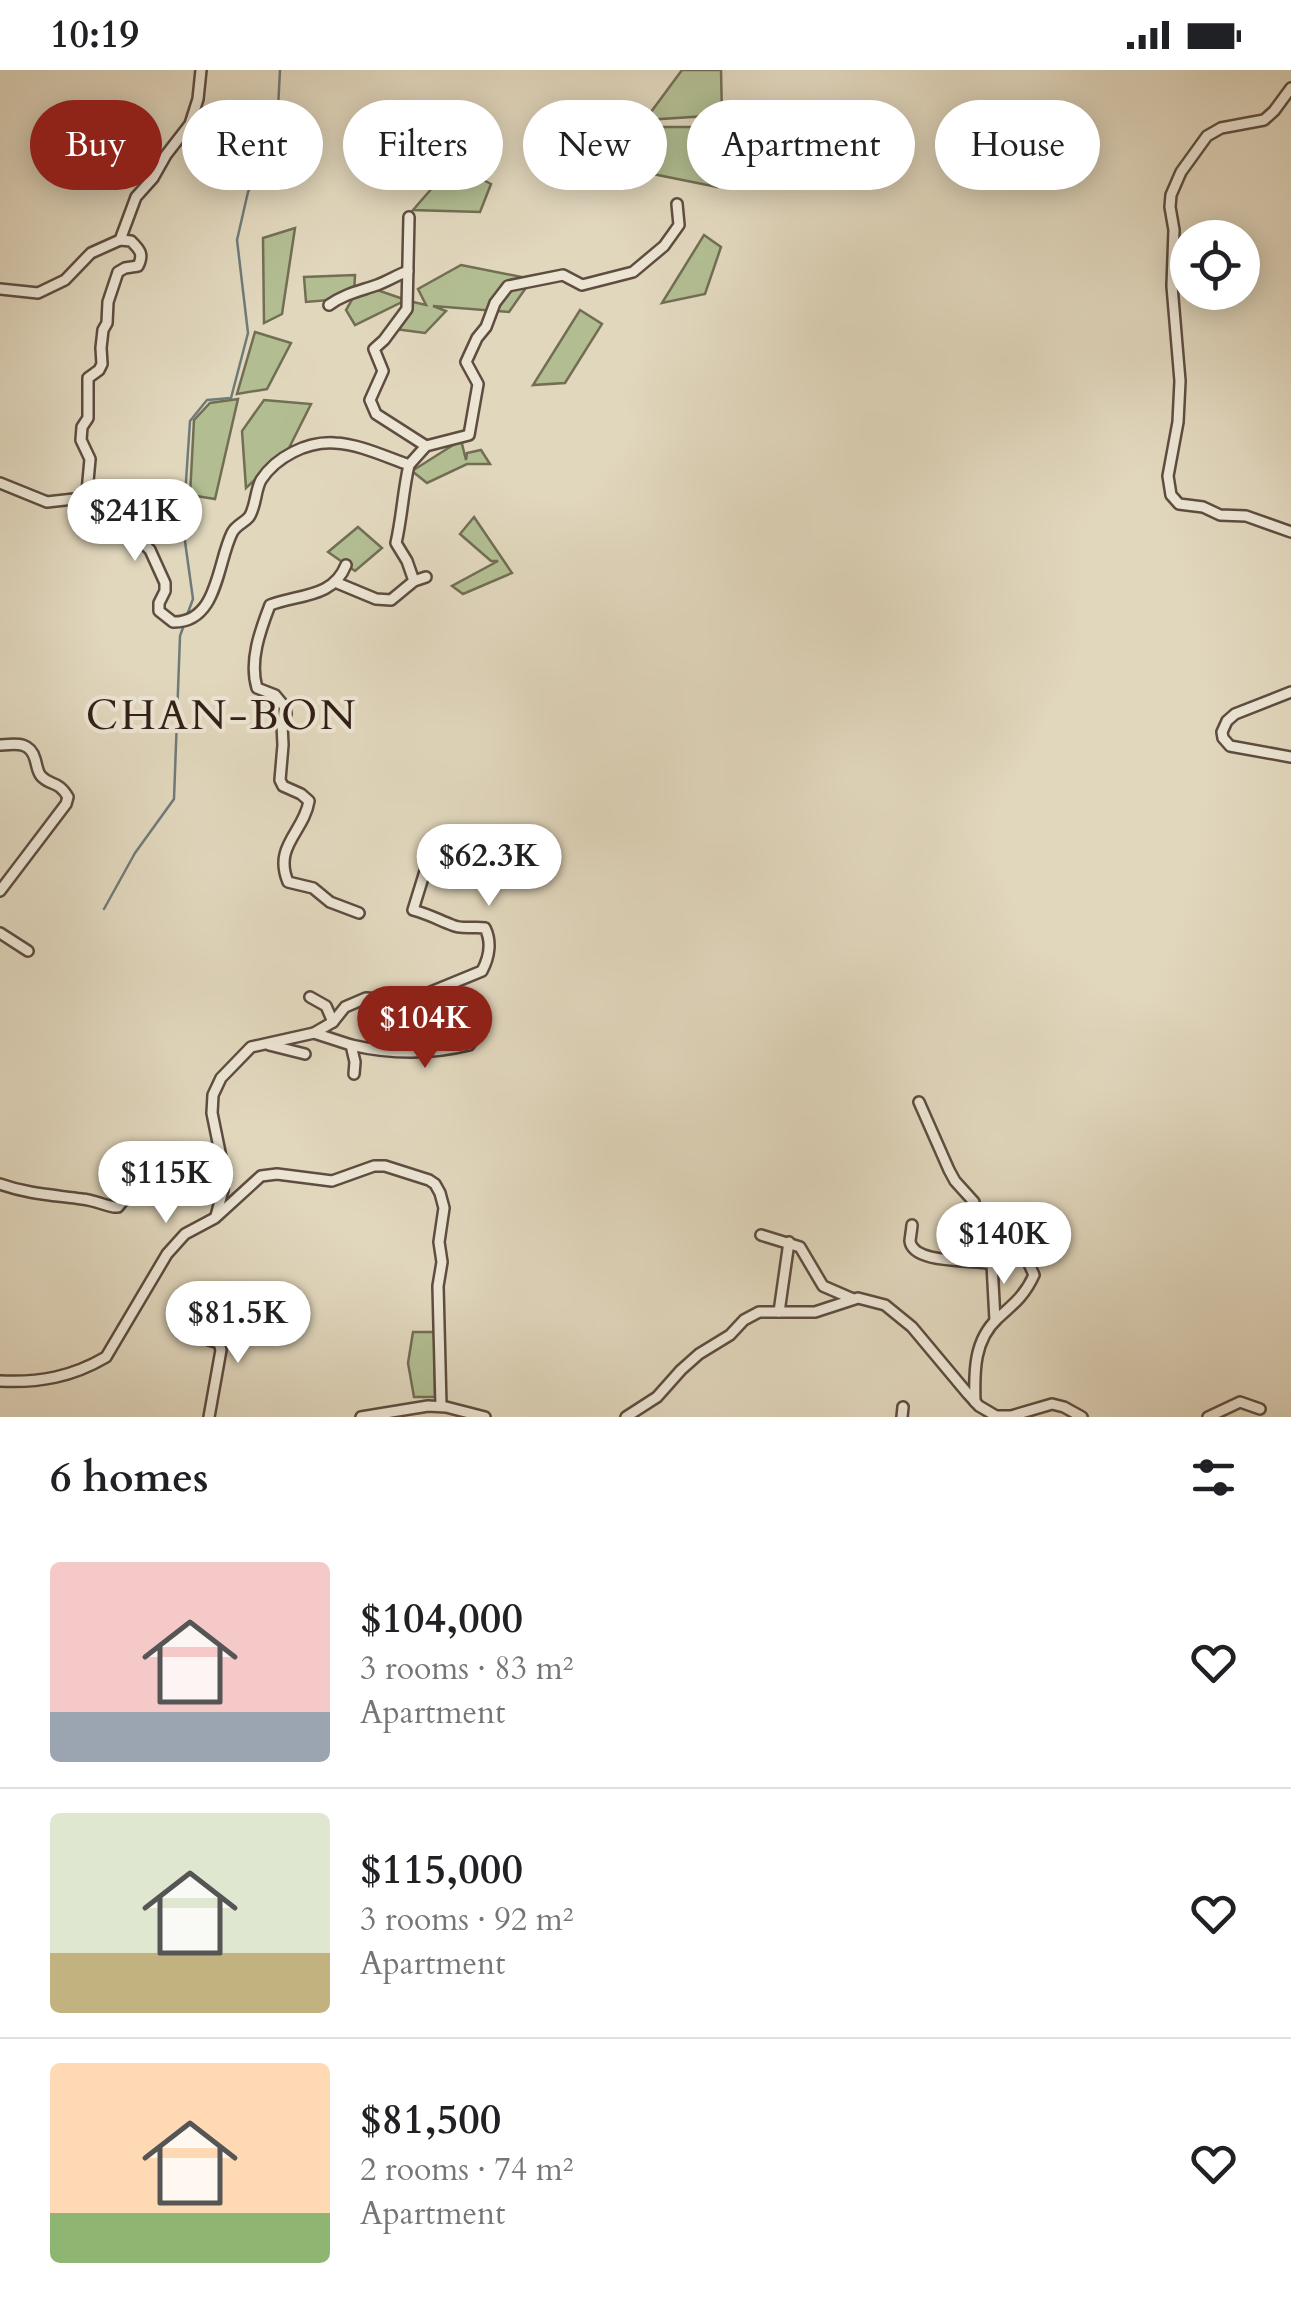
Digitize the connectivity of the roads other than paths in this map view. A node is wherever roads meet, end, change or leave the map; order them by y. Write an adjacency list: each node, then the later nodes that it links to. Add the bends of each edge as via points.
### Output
1 (201, 70): 5 (street, via 190,124 136,197)
2 (1291, 88): 13 (street, via 1264,120 1206,136 1171,195 1180,381 1168,476 1170,495 1179,504)
3 (677, 204): 9 (street, via 679,225 633,272 582,285 563,275 508,286 466,362 478,384 468,435)
4 (409, 217): 6 (street)
5 (120, 240): 7 (street, via 38,293); 12 (street, via 131,241 142,258 118,272 102,364 88,378 81,440 90,459)
6 (408, 271): 8 (street); 9 (street, via 406,309 374,349 383,371 370,400 376,414)
7 (0, 289)
8 (329, 306)
9 (426, 446): 10 (street)
10 (409, 464): 12 (street, via 335,443 291,452 261,481 249,517 233,530 205,606 181,622 159,611 165,584 150,550); 16 (street, via 396,543)
11 (0, 483): 12 (street, via 47,502 83,498)
12 (88, 486)
13 (1291, 532)
14 (346, 565): 17 (street)
15 (426, 577): 16 (street)
16 (414, 581): 17 (street, via 391,600)
17 (335, 582): 23 (street, via 324,592 270,605 255,680 285,707 280,780 309,801 287,844 288,882)
18 (1291, 692): 20 (street, via 1227,720 1222,738 1230,746)
19 (0, 745): 22 (street, via 30,747 39,773 68,796)
20 (1291, 758)
21 (457, 868): 27 (street, via 427,864 413,910 458,927 485,928 489,946 482,970 409,1001 366,998 345,1007)
22 (0, 892)
23 (359, 912)
24 (0, 934): 25 (street)
25 (28, 951)
26 (310, 997): 27 (street, via 326,1006)
27 (333, 1022): 28 (street)
28 (314, 1033): 30 (street); 31 (street)
29 (475, 1037): 31 (street, via 468,1045 434,1051)
30 (262, 1043): 32 (street); 36 (street, via 244,1054 213,1094)
31 (351, 1045): 33 (street)
32 (305, 1054)
33 (354, 1074)
34 (919, 1102): 44 (street, via 955,1181 974,1202 977,1228 1018,1242 1032,1267 1025,1294)
35 (0, 1184): 36 (street, via 118,1207 161,1160 200,1171)
36 (223, 1190): 37 (street)
37 (216, 1218): 45 (street, via 185,1234 166,1254 106,1357 49,1380); 47 (street, via 267,1175 332,1180 384,1166 434,1184 444,1208)
38 (912, 1225): 44 (street, via 910,1244 922,1254 992,1264)
39 (762, 1234): 40 (street)
40 (789, 1242): 41 (street, via 800,1247 822,1286); 42 (street)
41 (853, 1299): 42 (street, via 815,1312); 46 (street, via 886,1305)
42 (779, 1312): 53 (street, via 744,1320)
43 (205, 1316): 50 (street, via 204,1336 221,1350)
44 (996, 1320): 46 (street, via 976,1352)
45 (0, 1382)
46 (975, 1402): 49 (street)
47 (436, 1410): 51 (street); 52 (street)
48 (1260, 1410): 55 (street, via 1240,1402)
49 (996, 1416): 54 (street, via 1052,1404)
50 (209, 1417)
51 (361, 1417)
52 (485, 1417)
53 (626, 1417)
54 (1082, 1417)
55 (1208, 1417)

